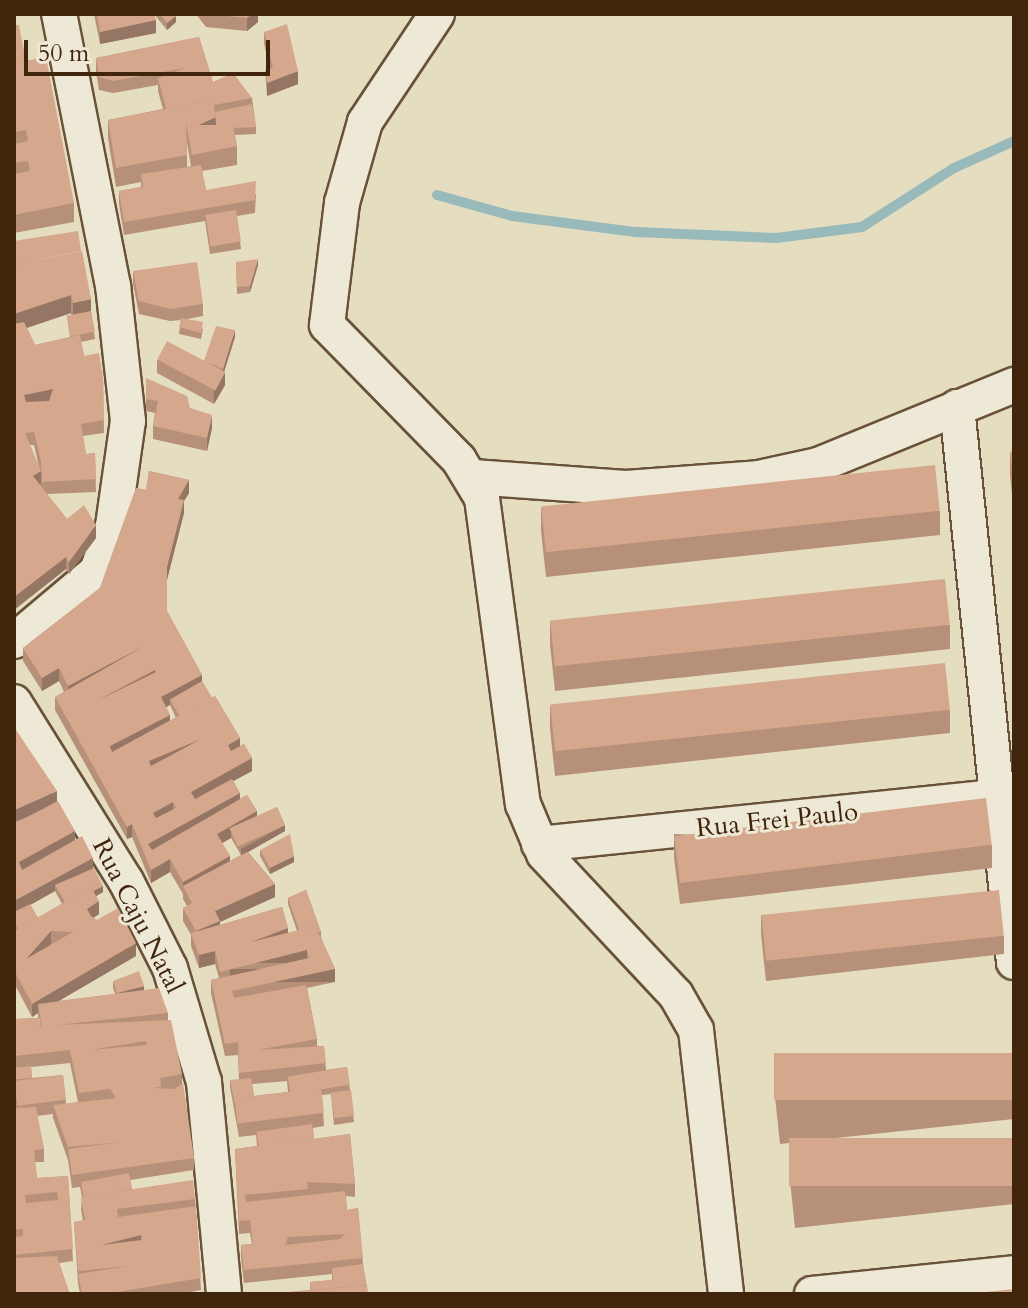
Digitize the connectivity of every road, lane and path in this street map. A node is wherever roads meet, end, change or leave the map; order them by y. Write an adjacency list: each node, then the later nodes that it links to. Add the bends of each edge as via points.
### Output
1 (59, 14): 6 (street, via 113,286 128,421 113,526 97,571)
2 (437, 14): 5 (street, via 365,122 342,203 327,325)
3 (1014, 385): 4 (street)
4 (957, 407): 5 (street, via 818,465 743,481 626,488); 8 (street)
5 (473, 477): 9 (street, via 488,521 523,804)
6 (14, 641)
7 (14, 702): 12 (street, Rua Caju Natal, via 126,881 170,968 204,1082)
8 (1006, 796): 9 (street, Rua Frei Paulo); 10 (street)
9 (539, 844): 13 (street, via 676,995 696,1030)
10 (1014, 962)
11 (1014, 1273): 14 (street)
12 (224, 1294)
13 (726, 1294)
14 (812, 1294)

